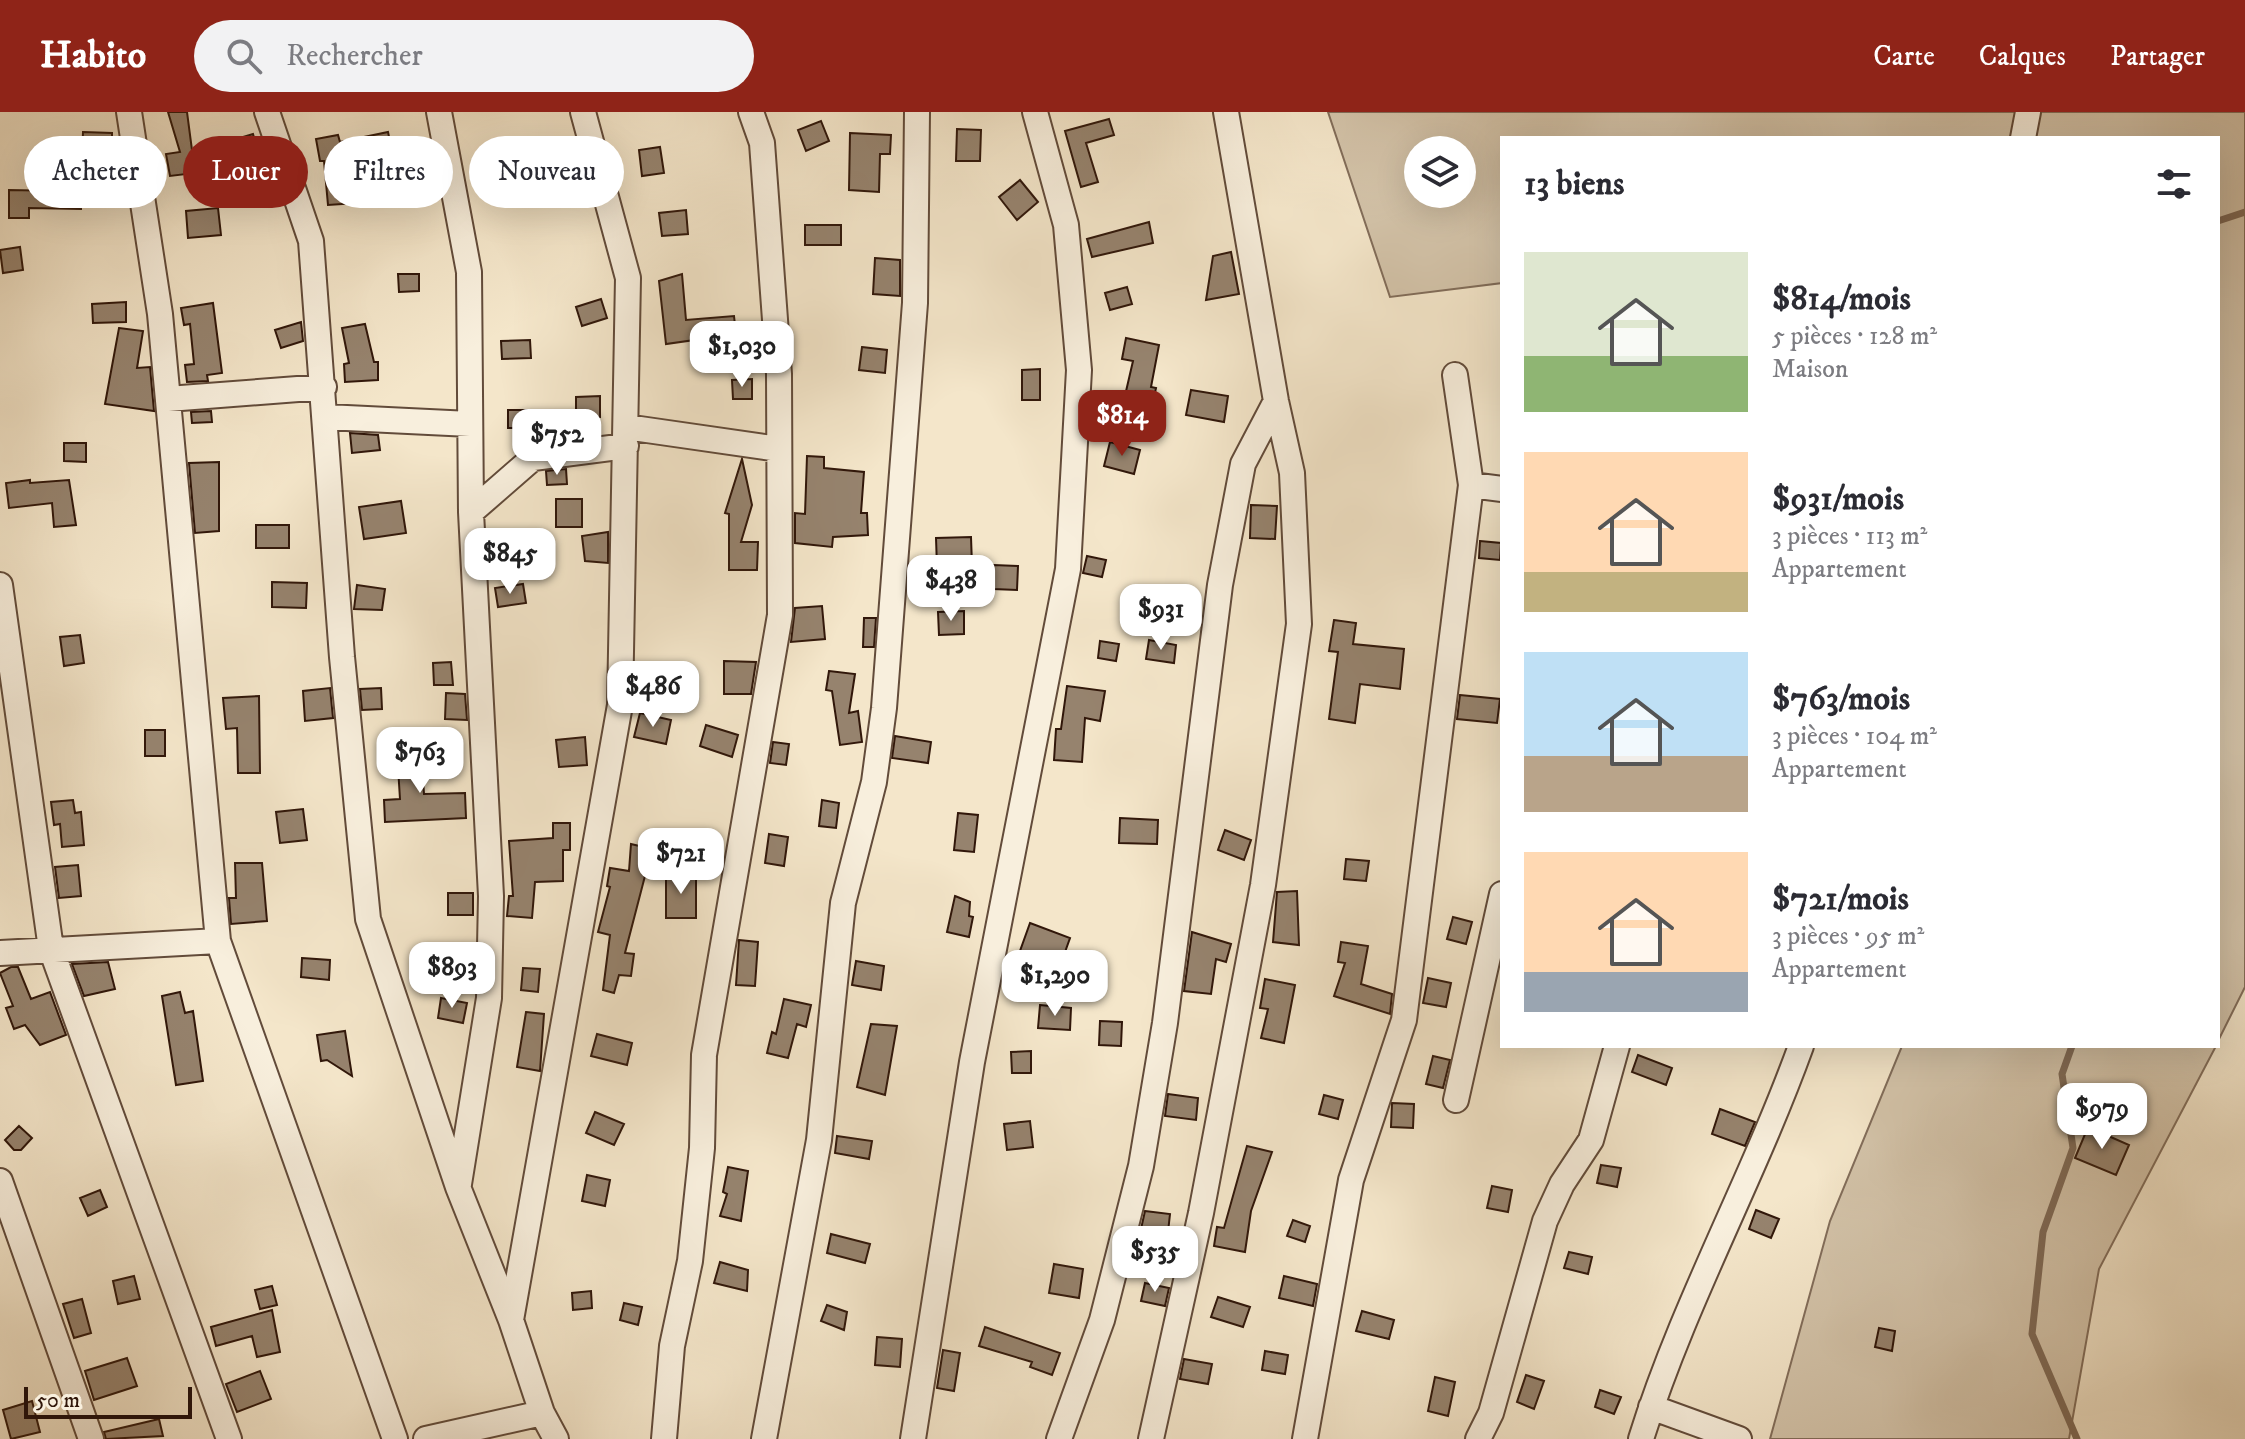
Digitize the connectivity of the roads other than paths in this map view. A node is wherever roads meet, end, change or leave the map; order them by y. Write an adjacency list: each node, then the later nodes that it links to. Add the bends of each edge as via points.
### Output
1 (129, 112): 13 (street)
2 (267, 112): 12 (street, via 311,241)
3 (439, 112): 16 (street, via 469,272)
4 (583, 112): 17 (street, via 628,278)
5 (751, 112): 18 (street, via 762,143 779,374)
6 (917, 112): 41 (street, via 915,303 884,708 874,782 843,903 821,1127)
7 (1035, 112): 42 (street, via 1066,225 1079,370 1068,569 972,1062)
8 (1226, 112): 14 (street)
9 (2028, 112): 10 (street)
10 (2023, 136)
11 (1455, 375): 19 (street)
12 (324, 387): 13 (street); 15 (street)
13 (168, 399): 24 (street)
14 (1276, 401): 43 (street, via 1243,464 1220,585 1165,1023 1141,1166 1102,1320); 44 (street, via 1292,473 1299,624 1263,885 1201,1213)
15 (326, 417): 16 (street); 31 (street, via 342,657 368,919)
16 (470, 424): 21 (street)
17 (626, 436): 18 (street); 21 (street, via 533,458); 32 (street, via 620,705)
18 (779, 449): 40 (street, via 780,615 704,1055 702,1148 672,1346)
19 (1471, 485): 20 (street); 45 (street, via 1404,1020 1351,1180)
20 (1500, 489)
21 (471, 512): 31 (street, via 491,896 489,998)
22 (0, 585): 25 (street)
23 (1500, 903): 29 (street)
24 (218, 941): 25 (street); 37 (street)
25 (51, 949): 26 (street); 36 (street)
26 (0, 953)
27 (1616, 1048): 46 (street, via 1591,1140 1545,1221 1491,1413)
28 (1800, 1048): 33 (street)
29 (1456, 1100)
30 (0, 1181): 35 (street)
31 (458, 1187): 32 (street)
32 (511, 1320): 34 (street)
33 (1651, 1407): 47 (street); 48 (street)
34 (542, 1413): 38 (street); 39 (street)
35 (91, 1439)
36 (229, 1439)
37 (395, 1439)
38 (426, 1439)
39 (556, 1439)
40 (664, 1439)
41 (764, 1439)
42 (913, 1439)
43 (1059, 1439)
44 (1151, 1439)
45 (1305, 1439)
46 (1478, 1439)
47 (1641, 1439)
48 (1739, 1439)

